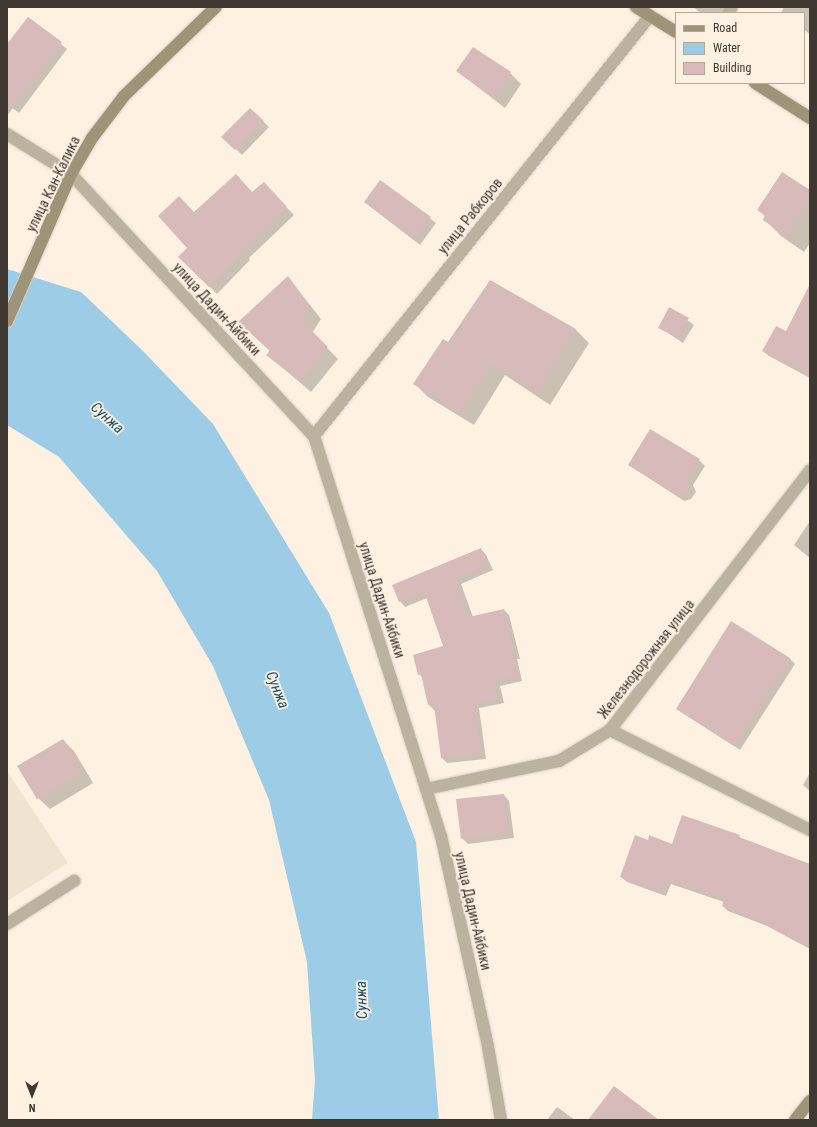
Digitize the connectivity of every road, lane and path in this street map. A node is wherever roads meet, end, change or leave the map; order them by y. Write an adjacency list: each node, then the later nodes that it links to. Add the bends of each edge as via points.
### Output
1 (216, 7): 8 (street, улица Кан-Калика, via 124,96 92,138)
2 (636, 7): 3 (street)
3 (650, 16): 4 (street); 10 (street, улица Рабкоров)
4 (675, 31)
5 (757, 84): 6 (street)
6 (810, 118)
7 (7, 134): 8 (street, улица Дадин-Айбики)
8 (71, 174): 9 (street, улица Кан-Калика); 10 (street, улица Дадин-Айбики)
9 (7, 321)
10 (314, 436): 13 (street, улица Дадин-Айбики)
11 (810, 470): 12 (street, Железнодорожная улица)
12 (610, 730): 13 (street, Железнодорожная улица, via 560,761); 14 (street)
13 (426, 789): 18 (street, улица Дадин-Айбики, via 441,836 488,1047)
14 (810, 830)
15 (74, 881): 16 (street)
16 (7, 924)
17 (810, 1101): 19 (street)
18 (501, 1120)
19 (795, 1120)

